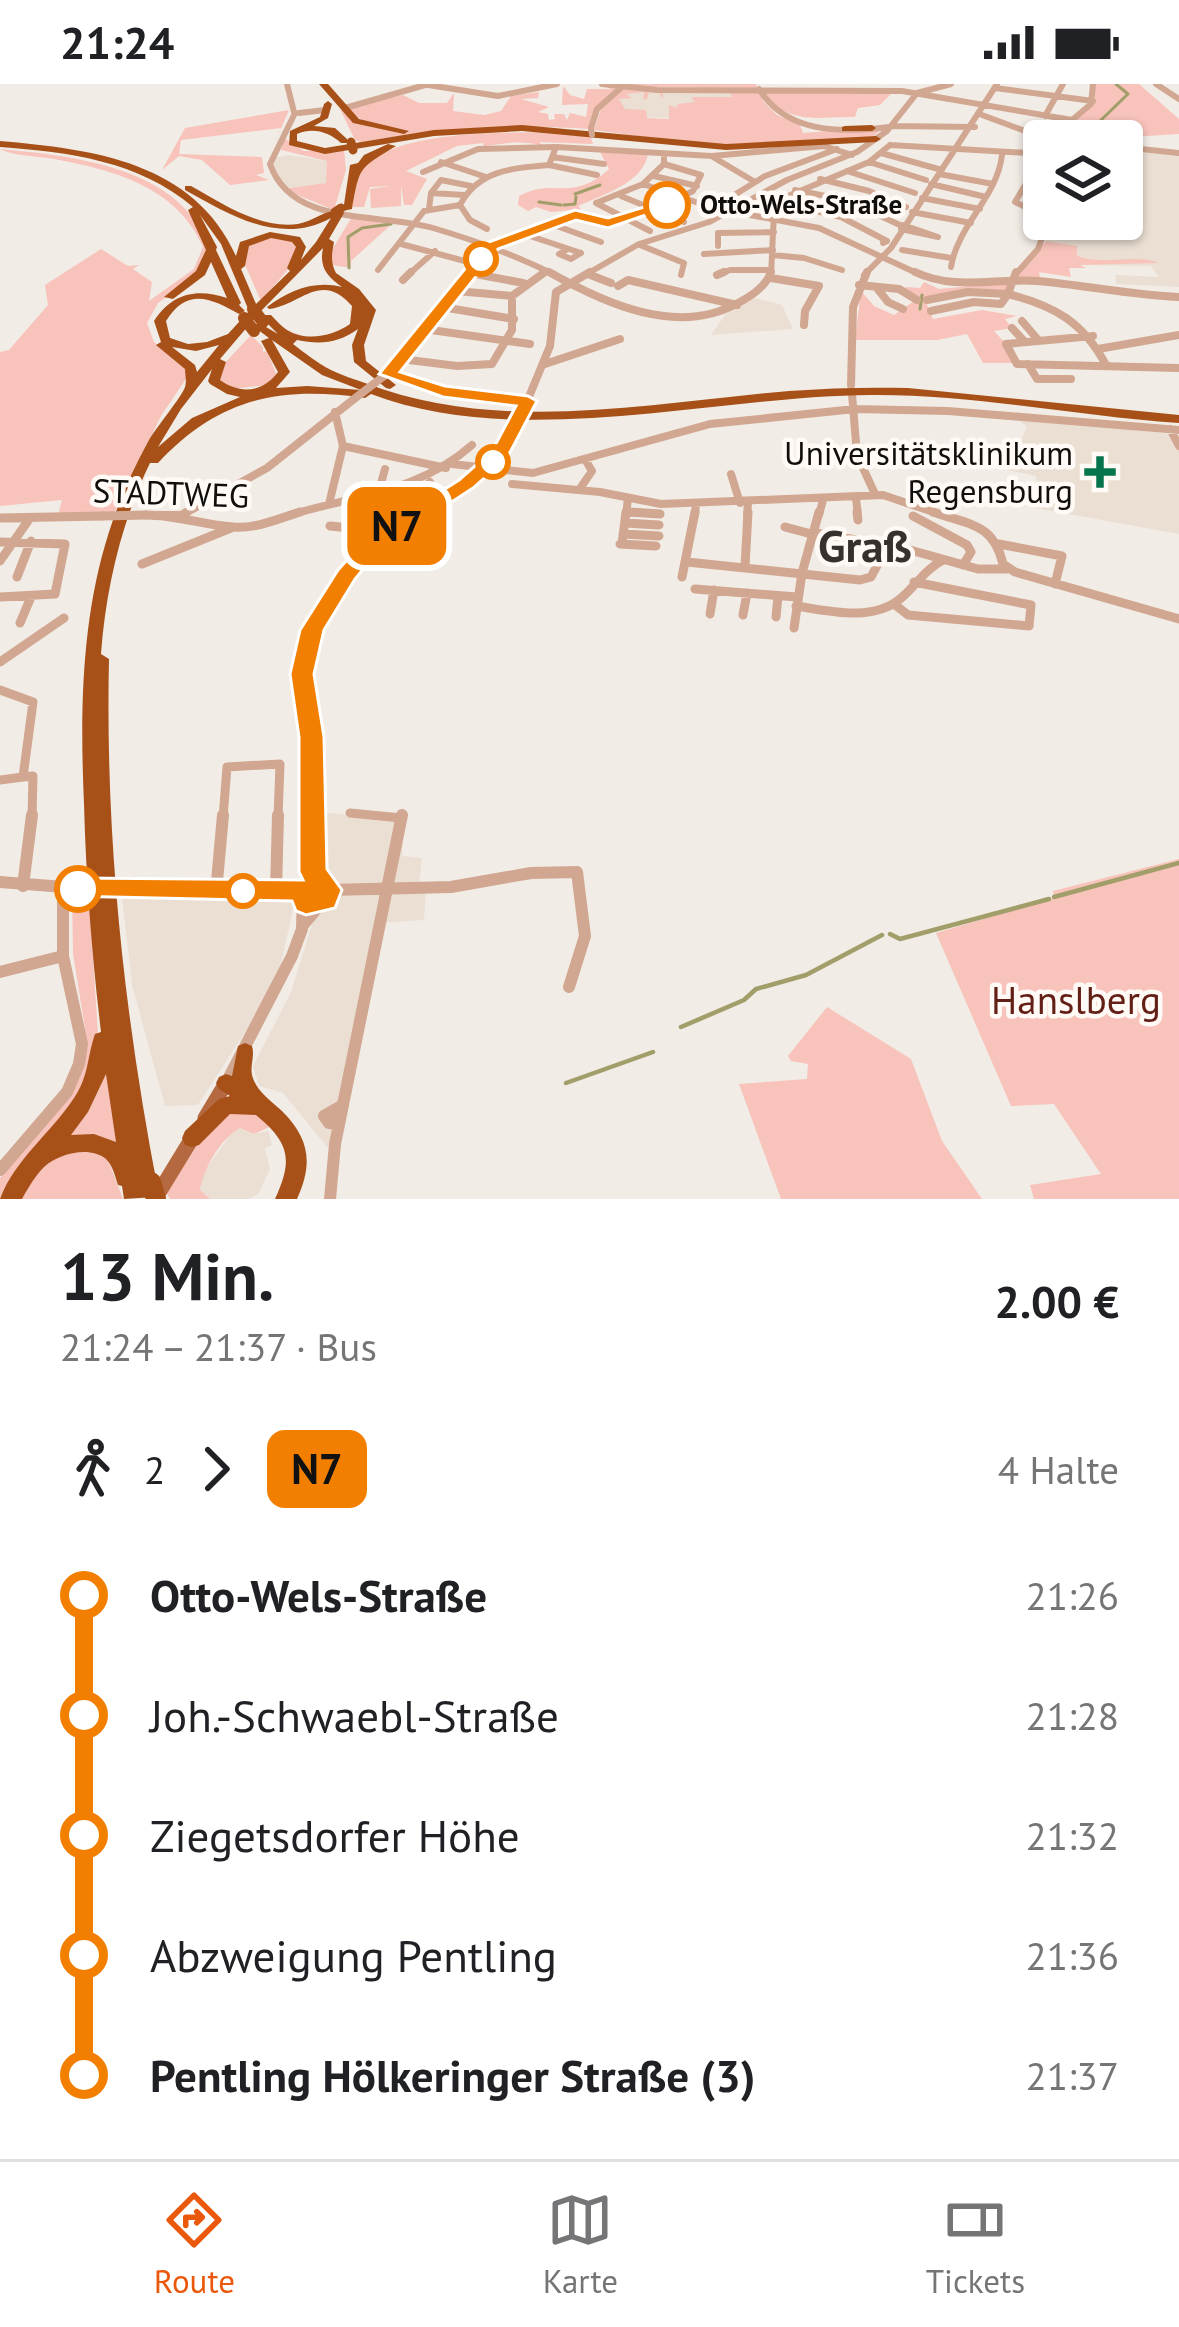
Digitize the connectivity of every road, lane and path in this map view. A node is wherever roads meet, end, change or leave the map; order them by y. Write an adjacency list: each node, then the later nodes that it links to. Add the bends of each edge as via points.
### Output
1 (287, 84): 27 (street)
2 (322, 84): 23 (highway); 25 (highway); 37 (highway)
3 (423, 84): 17 (street); 25 (street)
4 (457, 84): 17 (street)
5 (557, 84): 17 (street, via 511,95)
6 (602, 84): 11 (street)
7 (951, 84): 16 (street)
8 (1063, 84): 19 (street)
9 (1093, 84): 22 (street)
10 (1156, 84): 20 (street)
11 (622, 85): 13 (street); 34 (street, via 597,109)
12 (996, 86): 18 (street); 24 (street)
13 (759, 87): 15 (street); 35 (street, via 769,106 792,121)
14 (856, 87): 15 (street); 16 (street)
15 (830, 88)
16 (919, 89): 21 (street); 35 (street)
17 (447, 90)
18 (1029, 92): 19 (street); 26 (street)
19 (1059, 96): 22 (street); 28 (street)
20 (1179, 99)
21 (954, 101): 24 (street); 30 (street)
22 (1093, 101): 29 (street)
23 (326, 107): 27 (street); 34 (highway, via 324,118 292,135 293,145 328,151 486,129); 37 (highway)
24 (983, 111): 26 (street); 31 (street); 32 (street)
25 (347, 112): 33 (highway, via 385,130)
26 (1019, 112): 28 (street)
27 (295, 113): 98 (street, via 270,164 286,195)
28 (1045, 116): 29 (street)
29 (1072, 120)
30 (939, 127): 31 (street); 35 (street)
31 (974, 127): 43 (street)
32 (1023, 128)
33 (446, 130): 35 (highway, via 557,128 736,145); 37 (highway, via 323,149 294,140 322,128)
34 (589, 131): 35 (highway, via 726,147); 40 (street); 64 (highway, via 406,142 370,155)
35 (882, 131): 38 (street); 48 (street)
36 (0, 145): 56 (highway); 86 (highway, via 114,166)
37 (348, 145): 64 (highway); 92 (highway)
38 (890, 145): 43 (street); 45 (street)
39 (554, 147): 40 (street); 44 (street); 53 (street)
40 (597, 148): 52 (street)
41 (837, 148): 48 (street); 50 (street); 69 (street)
42 (1143, 149): 46 (street)
43 (954, 151): 49 (street); 62 (street)
44 (482, 152): 55 (street); 59 (street)
45 (880, 153): 54 (street); 62 (street)
46 (1179, 153)
47 (517, 154): 58 (street)
48 (853, 154): 93 (street)
49 (1002, 155): 51 (street); 72 (street)
50 (712, 156): 52 (street); 69 (street)
51 (1023, 156)
52 (664, 159): 66 (street); 74 (street, via 698,173)
53 (550, 161): 57 (street); 58 (street); 65 (street)
54 (869, 161): 60 (street); 70 (street)
55 (441, 162): 61 (street); 67 (street)
56 (117, 164): 63 (highway); 149 (highway, via 170,186 208,216)
57 (604, 164)
58 (526, 167): 59 (street)
59 (506, 170): 67 (street)
60 (844, 170): 68 (street); 81 (street)
61 (423, 172)
62 (941, 172): 70 (street); 72 (street)
63 (150, 173): 92 (highway, via 267,226 300,226); 122 (highway, via 206,207)
64 (355, 174): 92 (highway)
65 (597, 175)
66 (654, 176): 71 (street); 74 (street)
67 (486, 177): 73 (street)
68 (820, 178): 76 (street); 89 (street)
69 (754, 182): 87 (street)
70 (929, 182): 81 (street); 82 (street)
71 (643, 184): 79 (street); 80 (street)
72 (993, 184): 82 (street)
73 (471, 186): 77 (street, via 441,180); 78 (street)
74 (698, 186): 83 (street)
75 (680, 190): 80 (street)
76 (794, 190): 84 (street); 100 (street, via 846,200)
77 (431, 194): 78 (street); 88 (street)
78 (464, 195): 85 (street)
79 (620, 196): 91 (street); 94 (street, via 596,203)
80 (670, 196): 83 (street)
81 (919, 196): 89 (street); 90 (street)
82 (986, 196): 90 (street)
83 (681, 200): 87 (street); 91 (street)
84 (778, 202): 95 (street); 108 (street, via 841,217)
85 (460, 205): 88 (street); 101 (street)
86 (192, 208): 113 (highway); 149 (highway)
87 (712, 208): 93 (street)
88 (430, 209): 98 (street)
89 (909, 209): 97 (street); 100 (street)
90 (980, 209): 97 (street)
91 (655, 210): 94 (street); 96 (street)
92 (341, 211): 106 (highway); 149 (highway)
93 (731, 213): 95 (street); 104 (street)
94 (623, 218): 99 (street, via 575,215); 104 (street)
95 (774, 220): 102 (street); 120 (street, via 831,232)
96 (684, 222)
97 (971, 223): 116 (street, via 951,262)
98 (418, 224): 109 (street); 114 (street)
99 (551, 224): 103 (street); 107 (street)
100 (902, 227): 100 (street, via 938,237); 120 (street)
101 (487, 230)
102 (774, 232): 112 (street, via 718,233); 118 (street)
103 (524, 234): 114 (street); 115 (street)
104 (653, 234): 110 (street); 111 (street)
105 (1043, 240): 132 (street)
106 (329, 242): 149 (highway); 173 (highway, via 326,268 370,310 360,362)
107 (601, 242)
108 (883, 243)
109 (401, 244): 117 (street); 123 (street)
110 (639, 244): 127 (street); 129 (street, via 684,263)
111 (670, 245)
112 (718, 246)
113 (212, 247): 149 (highway); 174 (highway, via 202,273 164,300 150,323 156,341 191,368)
114 (488, 249): 121 (street); 125 (street)
115 (568, 249)
116 (908, 250)
117 (435, 251): 121 (street); 131 (street)
118 (773, 253): 119 (street); 124 (street); 128 (street)
119 (704, 254)
120 (882, 260): 132 (street, via 943,284); 135 (street)
121 (476, 264): 126 (street)
122 (240, 266): 149 (highway); 149 (highway, via 247,241 276,235 301,247)
123 (378, 270)
124 (842, 270)
125 (547, 271): 133 (street); 134 (street)
126 (470, 273): 133 (street); 137 (street)
127 (587, 274): 134 (street); 140 (street)
128 (771, 274): 130 (street); 145 (street); 152 (street, via 818,286)
129 (681, 275)
130 (717, 275)
131 (404, 280)
132 (1015, 280): 138 (street); 141 (street)
133 (525, 284): 139 (street)
134 (569, 285): 145 (street, via 662,317 710,316); 167 (street, via 554,296)
135 (859, 285): 136 (street); 177 (street, via 851,335)
136 (876, 287): 142 (street); 147 (street)
137 (456, 291): 139 (street); 146 (street)
138 (1008, 294): 143 (street); 148 (street, via 1001,304); 156 (street, via 1050,304)
139 (512, 296): 150 (street)
140 (703, 296): 144 (street); 145 (street)
141 (1179, 297)
142 (917, 300)
143 (927, 300)
144 (692, 305)
145 (737, 305)
146 (442, 307): 150 (street); 154 (street)
147 (903, 309)
148 (931, 311)
149 (257, 316): 149 (highway, via 195,348 160,332 164,311 190,297 215,296); 149 (highway, via 300,291 328,286 348,293 359,309 353,329 331,339 298,338); 158 (highway); 166 (highway); 173 (highway, via 312,354); 174 (highway); 176 (highway, via 299,357 338,377)
150 (514, 319): 159 (street)
151 (1022, 321): 160 (street)
152 (804, 325)
153 (1012, 328): 161 (street)
154 (424, 329): 159 (street); 165 (street)
155 (1179, 335): 163 (street)
156 (1093, 336): 160 (street); 163 (street)
157 (620, 339): 167 (street)
158 (267, 341): 166 (highway, via 284,372 270,387 224,390 214,381); 173 (highway, via 317,372)
159 (507, 341): 162 (street); 165 (street, via 488,366)
160 (1039, 341): 161 (street)
161 (1025, 342): 168 (street, via 1006,344)
162 (530, 344)
163 (1098, 349): 169 (street)
164 (1147, 353): 170 (street)
165 (400, 359): 173 (street)
166 (220, 362): 184 (highway)
167 (545, 364): 175 (street)
168 (1023, 364): 169 (street); 172 (street, via 1037,379)
169 (1106, 365): 170 (street)
170 (1154, 367): 171 (street)
171 (1179, 368)
172 (1071, 379)
173 (391, 384): 175 (street); 176 (highway); 178 (street, bridge); 184 (highway, via 245,399 190,424)
174 (190, 388): 260 (highway, via 128,496 95,613 89,751)
175 (527, 403): 187 (street, bridge)
176 (451, 406): 179 (highway, via 584,417 869,391)
177 (855, 408): 179 (street); 183 (street, via 718,423); 192 (street, via 857,455)
178 (335, 412): 181 (street); 199 (street, via 267,468)
179 (1177, 423): 182 (street)
180 (472, 445): 186 (street)
181 (343, 446): 186 (street); 196 (street)
182 (1179, 446)
183 (586, 461): 187 (street, via 540,475); 190 (street, via 592,471)
184 (151, 462): 267 (highway, via 110,583 100,692 109,895)
185 (385, 469): 191 (street)
186 (445, 469): 187 (street); 191 (street, STADTWEG); 204 (street)
187 (482, 472): 255 (street, via 357,560 305,647)
188 (731, 474): 198 (street)
189 (512, 484): 190 (street)
190 (579, 490): 193 (street)
191 (378, 494): 196 (street, STADTWEG)
192 (875, 494): 194 (street); 213 (street, via 983,529)
193 (628, 498): 197 (street); 208 (street)
194 (856, 499): 195 (street); 203 (street)
195 (824, 500): 198 (street); 209 (street)
196 (328, 503): 206 (street, STADTWEG)
197 (695, 503): 198 (street); 218 (street)
198 (744, 503): 221 (street)
199 (182, 515): 202 (street, STADTWEG, bridge); 206 (street, STADTWEG)
200 (913, 516): 220 (street, via 968,545)
201 (0, 518): 202 (street, STADTWEG)
202 (30, 518): 210 (street)
203 (858, 520)
204 (384, 521): 205 (street, via 353,516 350,528); 214 (street)
205 (330, 526)
206 (232, 527): 219 (street)
207 (785, 527): 209 (street)
208 (622, 531): 208 (street, via 659,530)
209 (816, 534): 215 (street); 223 (street)
210 (14, 541): 211 (street); 212 (street); 217 (street)
211 (31, 541): 224 (street); 233 (street, via 65,544 55,594)
212 (0, 542)
213 (999, 544): 222 (street); 227 (street, via 1062,556)
214 (366, 545)
215 (888, 545): 216 (street); 223 (street, via 867,580)
216 (943, 560): 220 (street); 226 (street)
217 (0, 561)
218 (687, 562): 221 (street); 225 (street)
219 (142, 564)
220 (963, 566): 222 (street)
221 (746, 568): 223 (street)
222 (1007, 568): 227 (street)
223 (802, 573): 234 (street)
224 (17, 577)
225 (682, 577)
226 (914, 582): 235 (street); 235 (street, via 1031,605 1029,626 908,614)
227 (1055, 584): 240 (street)
228 (695, 590): 229 (street)
229 (714, 590): 230 (street); 236 (street)
230 (746, 593): 231 (street); 237 (street)
231 (778, 596): 234 (street); 238 (street)
232 (0, 597): 233 (street)
233 (31, 597): 241 (street)
234 (796, 602): 235 (street, via 857,612); 242 (street)
235 (894, 604)
236 (710, 614)
237 (742, 615)
238 (776, 617)
239 (64, 618): 243 (street)
240 (1179, 620)
241 (20, 623)
242 (794, 628)
243 (0, 662)
244 (0, 690): 245 (street, via 33,701)
245 (23, 778): 246 (street); 249 (street, via 33,776)
246 (0, 781)
247 (350, 813): 251 (street, via 402,815)
248 (0, 883): 249 (street)
249 (23, 886): 250 (street)
250 (63, 888): 252 (street); 257 (street)
251 (386, 888): 255 (street); 259 (street, via 577,872 585,936); 270 (street, via 343,1106 324,1116 339,1124)
252 (90, 889)
253 (116, 890): 256 (street)
254 (276, 890): 255 (street); 256 (street); 256 (street, via 280,764 227,767)
255 (314, 890): 261 (street)
256 (216, 892)
257 (63, 956): 258 (street); 266 (street, via 82,1044 76,1073)
258 (0, 972)
259 (569, 987)
260 (107, 1014): 265 (highway, via 95,1085); 267 (highway)
261 (245, 1052): 262 (street); 263 (highway, via 244,1083)
262 (226, 1083): 263 (highway); 264 (main road)
263 (269, 1111): 264 (highway, via 226,1105); 269 (highway, via 299,1157)
264 (192, 1138): 267 (main road)
265 (33, 1163): 267 (highway, via 68,1143 96,1143 124,1167 129,1193); 268 (highway)
266 (0, 1170)
267 (149, 1194)
268 (10, 1199)
269 (286, 1199)
270 (330, 1199)

